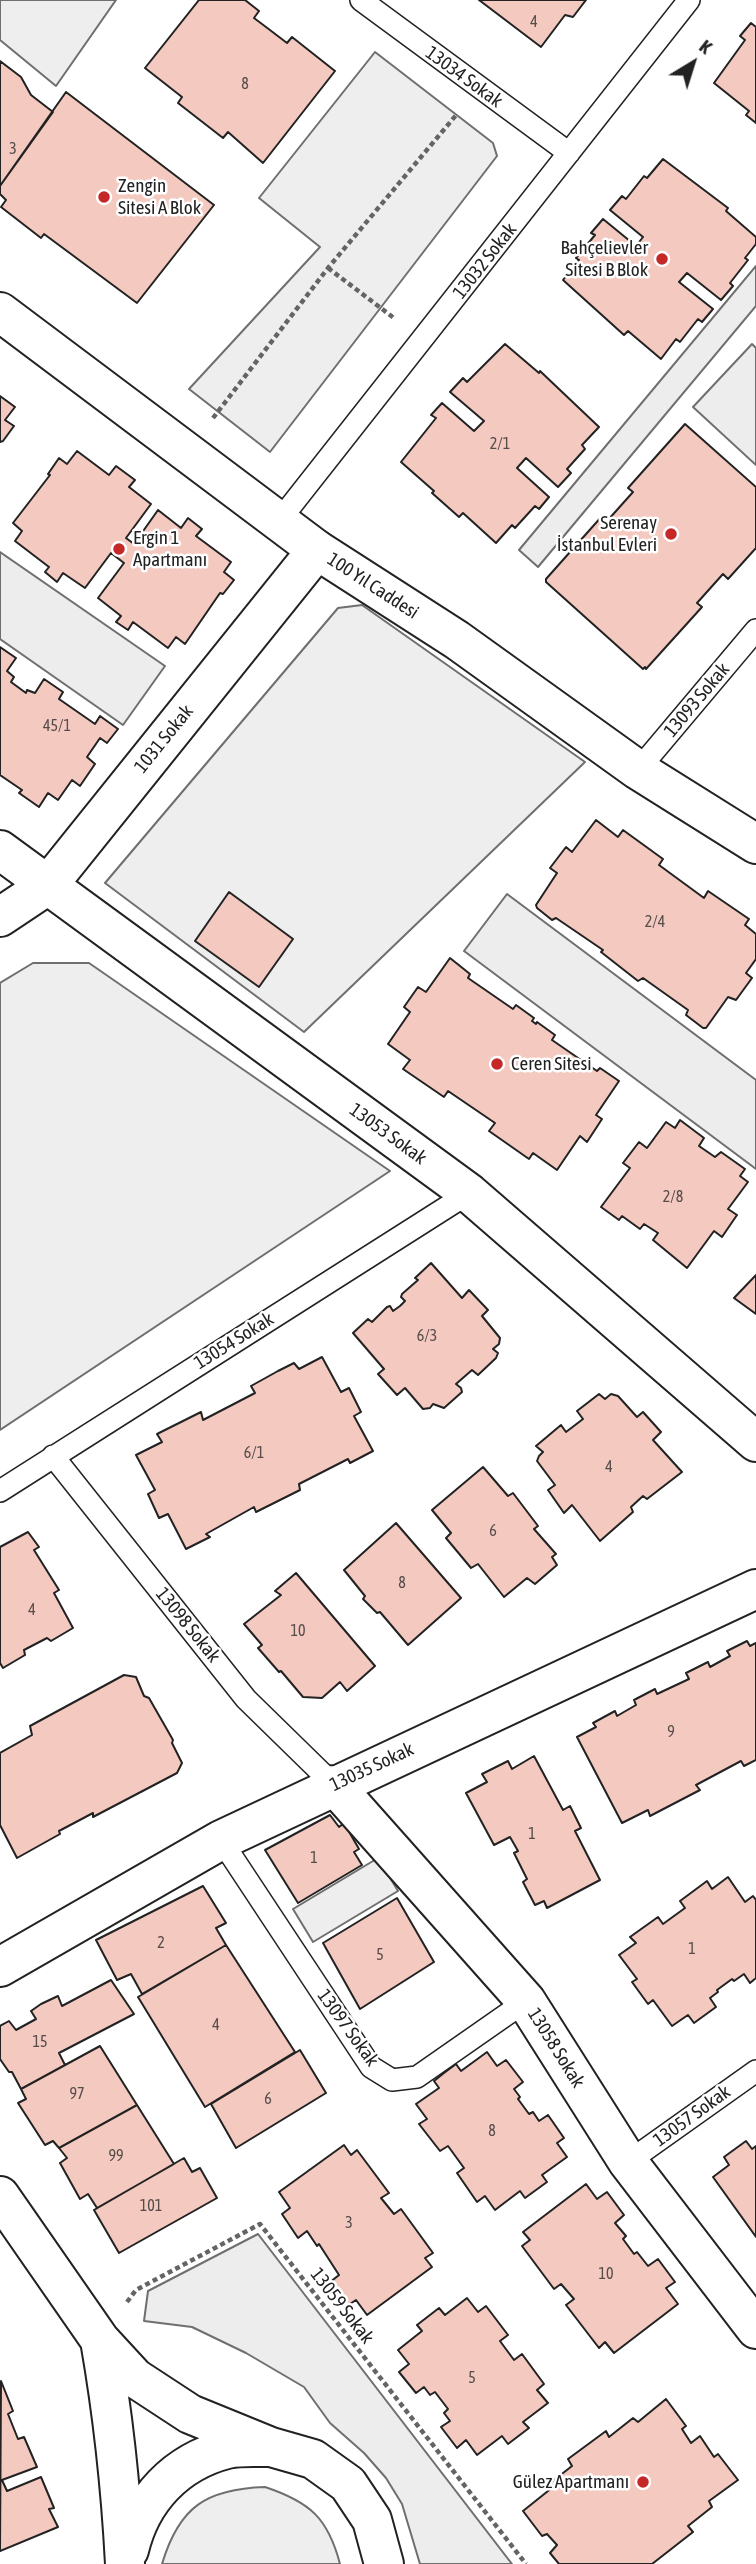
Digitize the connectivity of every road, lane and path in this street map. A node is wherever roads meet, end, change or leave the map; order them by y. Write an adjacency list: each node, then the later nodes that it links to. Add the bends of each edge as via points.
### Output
1 (360, 0): 3 (lane, 13034 Sokak)
2 (689, 0): 4 (lane, 13032 Sokak)
3 (479, 88): 4 (lane, 13034 Sokak); 5 (path)
4 (569, 153): 7 (lane, 13032 Sokak)
5 (328, 268): 7 (path); 8 (path)
6 (0, 312): 8 (street, 100 Yıl Caddesi)
7 (423, 339): 9 (lane, 13032 Sokak)
8 (188, 453): 9 (street, 100 Yıl Caddesi)
9 (279, 521): 10 (street, 100 Yıl Caddesi)
10 (317, 550): 12 (street, 100 Yıl Caddesi, via 457,640); 15 (street, 1031 Sokak)
11 (756, 630): 12 (lane, 13093 Sokak)
12 (638, 770): 13 (street, 100 Yıl Caddesi)
13 (756, 844)
14 (0, 850): 15 (street, 13053 Sokak)
15 (48, 885): 16 (street, 1031 Sokak); 17 (street, 13053 Sokak)
16 (0, 917)
17 (469, 1193): 18 (street, 13053 Sokak); 19 (lane, 13054 Sokak)
18 (756, 1443)
19 (53, 1456): 20 (lane, 13054 Sokak); 22 (lane, 13098 Sokak, via 246,1699)
20 (0, 1490)
21 (756, 1589): 22 (street, 13035 Sokak)
22 (334, 1785): 23 (street, 13035 Sokak); 25 (street, 13058 Sokak)
23 (221, 1840): 24 (street, 13035 Sokak); 25 (lane, 13097 Sokak, via 371,2067 392,2080 417,2077)
24 (0, 1967)
25 (526, 2001): 27 (street, 13058 Sokak)
26 (756, 2070): 27 (lane, 13057 Sokak)
27 (628, 2162): 29 (street, 13058 Sokak)
28 (0, 2196): 30 (street)
29 (756, 2329)
30 (100, 2340): 31 (street, via 135,2378 190,2414); 33 (street, via 114,2422); 34 (path, 13059 Sokak, via 136,2290 260,2224)
31 (271, 2447): 32 (street, via 313,2459 348,2484 372,2520); 33 (street, via 229,2448 189,2463 156,2490 134,2528)
32 (384, 2563)
33 (125, 2564)
34 (526, 2564)

